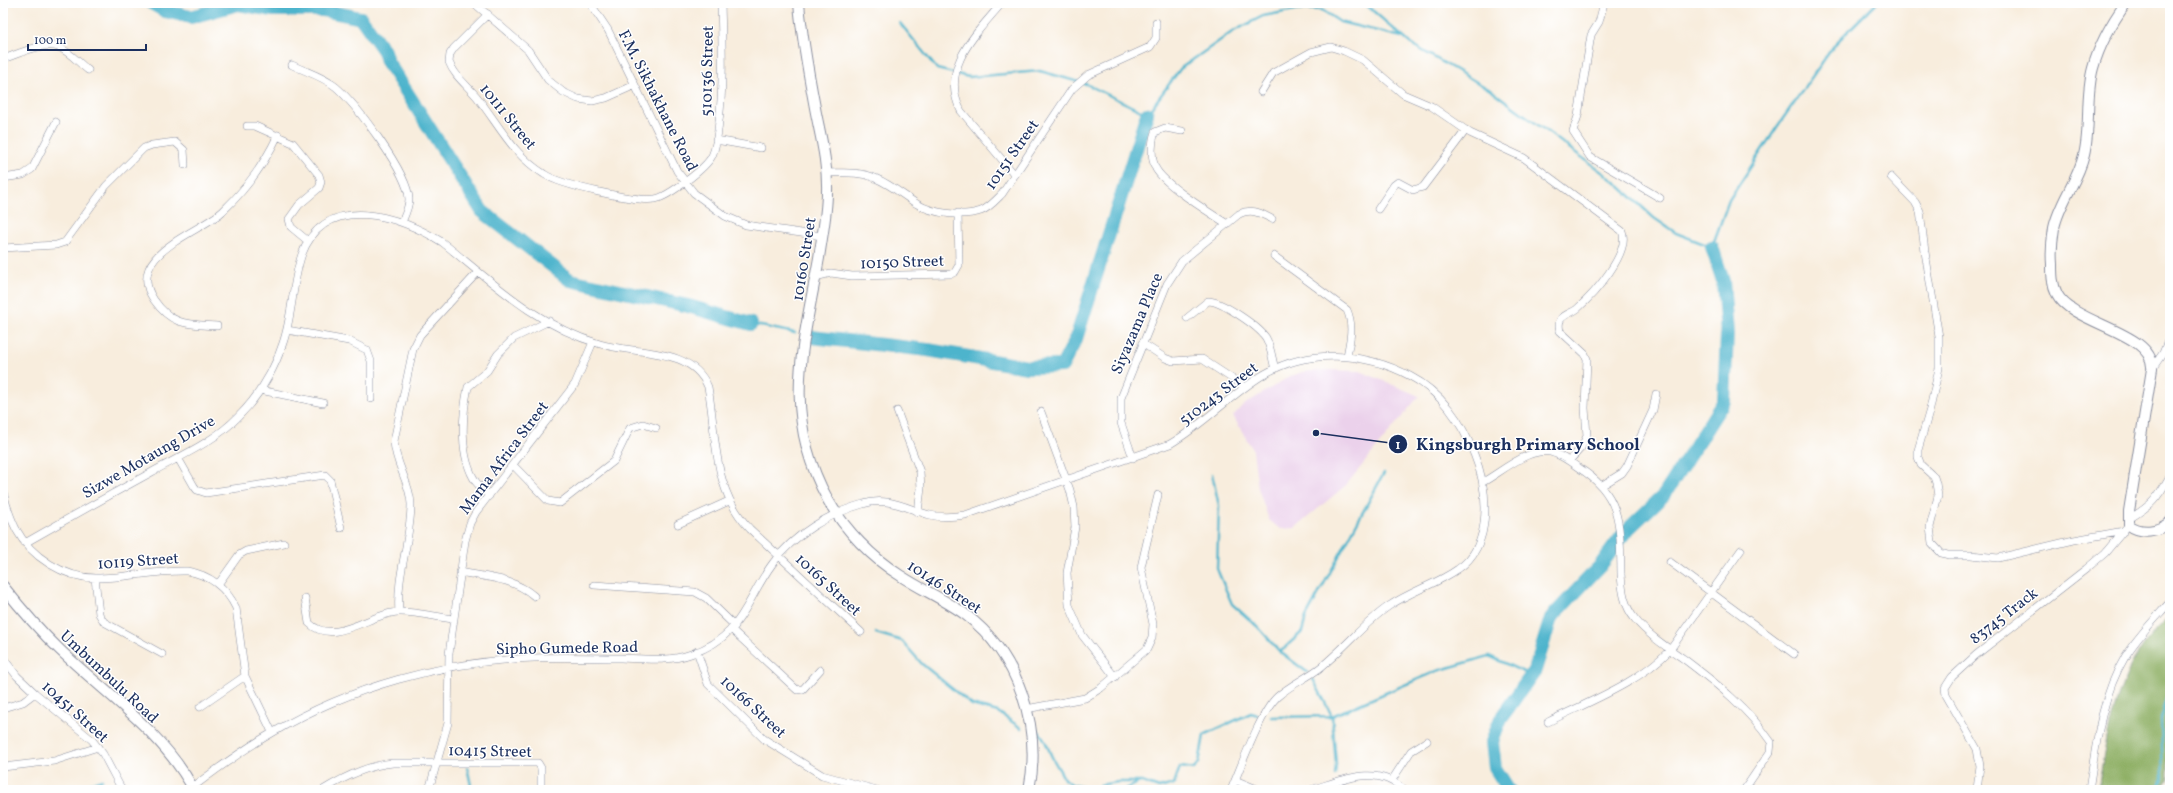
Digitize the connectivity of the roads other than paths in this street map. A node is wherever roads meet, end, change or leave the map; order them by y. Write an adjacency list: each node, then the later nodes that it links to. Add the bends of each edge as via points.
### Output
1 (474, 3): 8 (street)
2 (590, 3): 13 (street, F.M. Sikhakhane Road, via 608,30)
3 (721, 3): 20 (street, 510136 Street, via 722,87)
4 (799, 3): 23 (street, 10160 Street, via 802,36)
5 (1002, 3): 24 (street, via 968,45 952,82 961,111)
6 (1604, 3): 28 (street, via 1591,35 1578,116 1573,131 1590,157)
7 (2126, 3): 49 (street, via 2093,68 2085,153 2054,227 2052,280 2059,298 2069,307 2147,350 2151,356)
8 (488, 14): 13 (street, via 533,55 548,80 563,92 578,99 592,101 606,98); 27 (street, 10111 Street, via 454,48 449,62 487,110 511,146 522,157 554,179 638,199 662,197)
9 (1156, 22): 24 (street, 10151 Street, via 1156,38 1150,47 1098,69 1078,83)
10 (3, 58): 12 (street, via 40,47 53,46 63,50)
11 (292, 65): 32 (street, via 336,87 377,136 408,190 408,208)
12 (88, 70)
13 (635, 85): 27 (street, F.M. Sikhakhane Road)
14 (1261, 92): 17 (street, via 1276,70 1317,50 1337,48 1363,60 1403,94 1431,106)
15 (56, 122): 26 (street, via 32,169 23,175)
16 (247, 126): 19 (street, via 255,126)
17 (1466, 130): 29 (street, via 1423,187 1413,190 1400,181); 60 (street, via 1524,158 1619,228 1624,236 1623,248 1615,265 1588,298 1560,321 1560,331 1585,354 1587,359 1587,436)
18 (1182, 131): 33 (street, via 1164,128 1155,132 1153,157 1156,168 1170,183)
19 (278, 135): 35 (street, via 296,146 321,179 319,188 299,205 289,219 295,231); 42 (street, via 264,162 223,211 168,246 156,257 148,271 148,290 155,302 173,319 182,323)
20 (716, 140): 21 (street, 510136 Street); 27 (street, 510136 Street, via 708,162)
21 (761, 148)
22 (186, 165): 36 (street, via 179,144 171,142 147,146 112,179 65,242 56,245)
23 (826, 173): 30 (street, 10151 Street, via 856,173 875,177 925,208); 34 (street, 10160 Street, via 826,205)
24 (1015, 175): 30 (street, 10151 Street, via 989,207 982,211)
25 (1891, 177): 74 (street, via 1915,202 1920,211 1924,252 1939,337 1939,368 1918,450 1921,465 1934,477 1938,496 1930,532 1932,543 1948,555 1998,558)
26 (3, 178)
27 (684, 182): 34 (street, F.M. Sikhakhane Road, via 704,202 734,220 757,227)
28 (1660, 198)
29 (1378, 209)
30 (958, 213): 39 (street, 10150 Street, via 960,261 958,269 951,274 852,276 831,273)
31 (1272, 219): 33 (street, Siyazama Place, via 1255,211 1247,211)
32 (402, 222): 35 (street, Sizwe Motaung Drive, via 370,215 349,215 328,222); 38 (street, Sizwe Motaung Drive, via 442,242)
33 (1227, 224): 46 (street, Siyazama Place, via 1190,253 1176,268)
34 (822, 236): 39 (street, 10160 Street)
35 (308, 241): 43 (street, Sizwe Motaung Drive, via 300,261)
36 (3, 248)
37 (1274, 256): 47 (street, via 1346,310 1351,331)
38 (478, 272): 41 (street, Sizwe Motaung Drive, via 517,304); 90 (street, via 420,335 413,348 394,441 411,502 398,595)
39 (815, 277): 71 (street, 10160 Street, via 800,369 800,408 812,463)
40 (1187, 318): 48 (street, via 1208,301 1226,307 1264,336 1269,344)
41 (549, 321): 45 (street, Sizwe Motaung Drive); 68 (street, via 514,338 498,354 487,371 468,387 464,444 473,476)
42 (218, 326)
43 (286, 330): 51 (street, Sizwe Motaung Drive, via 276,362); 53 (street, via 349,341 367,350 371,361)
44 (2170, 336): 49 (street)
45 (593, 342): 61 (street, Mama Africa Street, via 575,384); 69 (street, Sizwe Motaung Drive, via 677,358 704,378 708,387 717,461 722,483)
46 (1142, 343): 50 (street, via 1173,361 1202,359); 59 (street, Siyazama Place, via 1121,398 1121,423)
47 (1347, 356): 48 (street, 510243 Street, via 1310,358); 64 (street, 510243 Street, via 1397,369 1419,381 1440,399 1455,415 1466,433)
48 (1275, 369): 50 (street, 510243 Street)
49 (2152, 369): 74 (street)
50 (1245, 387): 59 (street, 510243 Street, via 1182,437)
51 (260, 390): 54 (street); 58 (street, Sizwe Motaung Drive, via 227,428)
52 (1656, 394): 65 (street, via 1653,410 1627,466 1622,473)
53 (371, 399)
54 (323, 403)
55 (897, 410): 70 (street, via 920,472)
56 (1040, 412): 63 (street)
57 (656, 428): 61 (street, via 643,424 630,428 614,460 560,502 548,501)
58 (178, 458): 75 (street, via 197,490 206,493 325,475 330,480); 76 (street, Sizwe Motaung Drive)
59 (1132, 458): 63 (street, 510243 Street)
60 (1569, 461): 64 (street, via 1556,453 1532,453); 65 (street)
61 (514, 466): 68 (street, Mama Africa Street)
62 (2170, 476): 74 (street, via 2157,497)
63 (1066, 481): 70 (street, 510243 Street, via 965,515 943,517); 102 (street, via 1073,500 1075,516 1068,573 1069,605 1082,635)
64 (1483, 482): 113 (street, 510243 Street, via 1484,523 1478,544 1469,560 1450,574 1390,606 1320,668 1278,696 1268,710)
65 (1601, 486): 94 (street, via 1608,494 1618,516 1622,589 1625,601 1635,619)
66 (3, 492): 76 (street, 10119 Street, via 12,520)
67 (1158, 495): 102 (street, via 1141,567 1153,624 1152,638 1147,649)
68 (489, 496): 81 (street, Mama Africa Street, via 470,523)
69 (730, 501): 73 (street); 79 (street, Sizwe Motaung Drive, via 743,522)
70 (918, 512): 71 (street, 510243 Street, via 899,504 880,501 861,504)
71 (837, 514): 79 (street, Sipho Gumede Road, via 799,537); 106 (street, 10146 Street, via 881,562 900,576 951,604 979,626 1012,670)
72 (2170, 522): 74 (street, via 2165,526 2145,531)
73 (678, 524)
74 (2127, 525): 116 (street, 83745 Track, via 2105,553 1962,666 1945,688 1946,695 1977,749 1980,766)
75 (340, 528)
76 (25, 543): 82 (street, 10119 Street, via 57,568)
77 (284, 543): 83 (street, via 239,554)
78 (1741, 550): 86 (street)
79 (779, 555): 92 (street, Sipho Gumede Road); 93 (street, 10165 Street)
80 (1670, 562): 86 (street)
81 (460, 572): 87 (street, via 512,582); 91 (street, Mama Africa Street)
82 (95, 578): 83 (street, 10119 Street, via 187,571 198,572); 96 (street, via 99,614 104,622)
83 (219, 583): 101 (street, 10119 Street, via 236,608)
84 (594, 585): 92 (street, via 695,592 706,598)
85 (3, 586): 115 (street, Umbumbulu Road, via 38,628 148,730)
86 (1710, 593): 94 (street); 97 (street)
87 (534, 596)
88 (305, 598): 90 (street, via 309,623 321,630 344,630)
89 (2170, 602): 128 (street, via 2136,640 2115,677 2103,712)
90 (399, 612): 91 (street)
91 (453, 619): 99 (street, Mama Africa Street)
92 (733, 628): 95 (street, Sipho Gumede Road, via 718,640); 100 (street, via 797,690 803,689)
93 (861, 632)
94 (1670, 650): 107 (street, via 1646,672); 127 (street, via 1734,698 1754,718 1771,742 1770,752)
95 (697, 651): 99 (street, Sipho Gumede Road, via 665,659 531,658); 121 (street, 10166 Street, via 708,684 764,739 822,775)
96 (162, 654)
97 (1794, 654)
98 (3, 658): 103 (street, 10451 Street)
99 (448, 668): 108 (street, Sipho Gumede Road, via 378,686 302,716); 111 (street, Mama Africa Street, via 448,723)
100 (820, 670)
101 (245, 676): 104 (street); 108 (street, 10119 Street)
102 (1115, 677): 106 (street, via 1085,698)
103 (35, 693): 105 (street, via 23,702); 110 (street, 10451 Street)
104 (200, 707)
105 (3, 708)
106 (1026, 709): 122 (street, 10146 Street, via 1032,749)
107 (1548, 722)
108 (272, 732): 115 (street, Sipho Gumede Road, via 230,759)
109 (1427, 741): 114 (street, via 1411,751)
110 (98, 747): 112 (street, via 54,761); 117 (street, 10451 Street)
111 (438, 764): 118 (street, via 393,763 374,766 335,782); 119 (street, Mama Africa Street); 120 (street, 10415 Street, via 538,763 541,768)
112 (3, 767)
113 (1235, 780): 123 (street, 510243 Street); 124 (street)
114 (1392, 780): 125 (street, via 1363,775); 126 (street)
115 (193, 789)
116 (1977, 789)
117 (122, 790)
118 (323, 790)
119 (429, 790)
120 (542, 790)
121 (877, 790)
122 (1028, 790)
123 (1231, 790)
124 (1259, 790)
125 (1310, 790)
126 (1404, 790)
127 (1744, 790)
128 (2089, 790)

